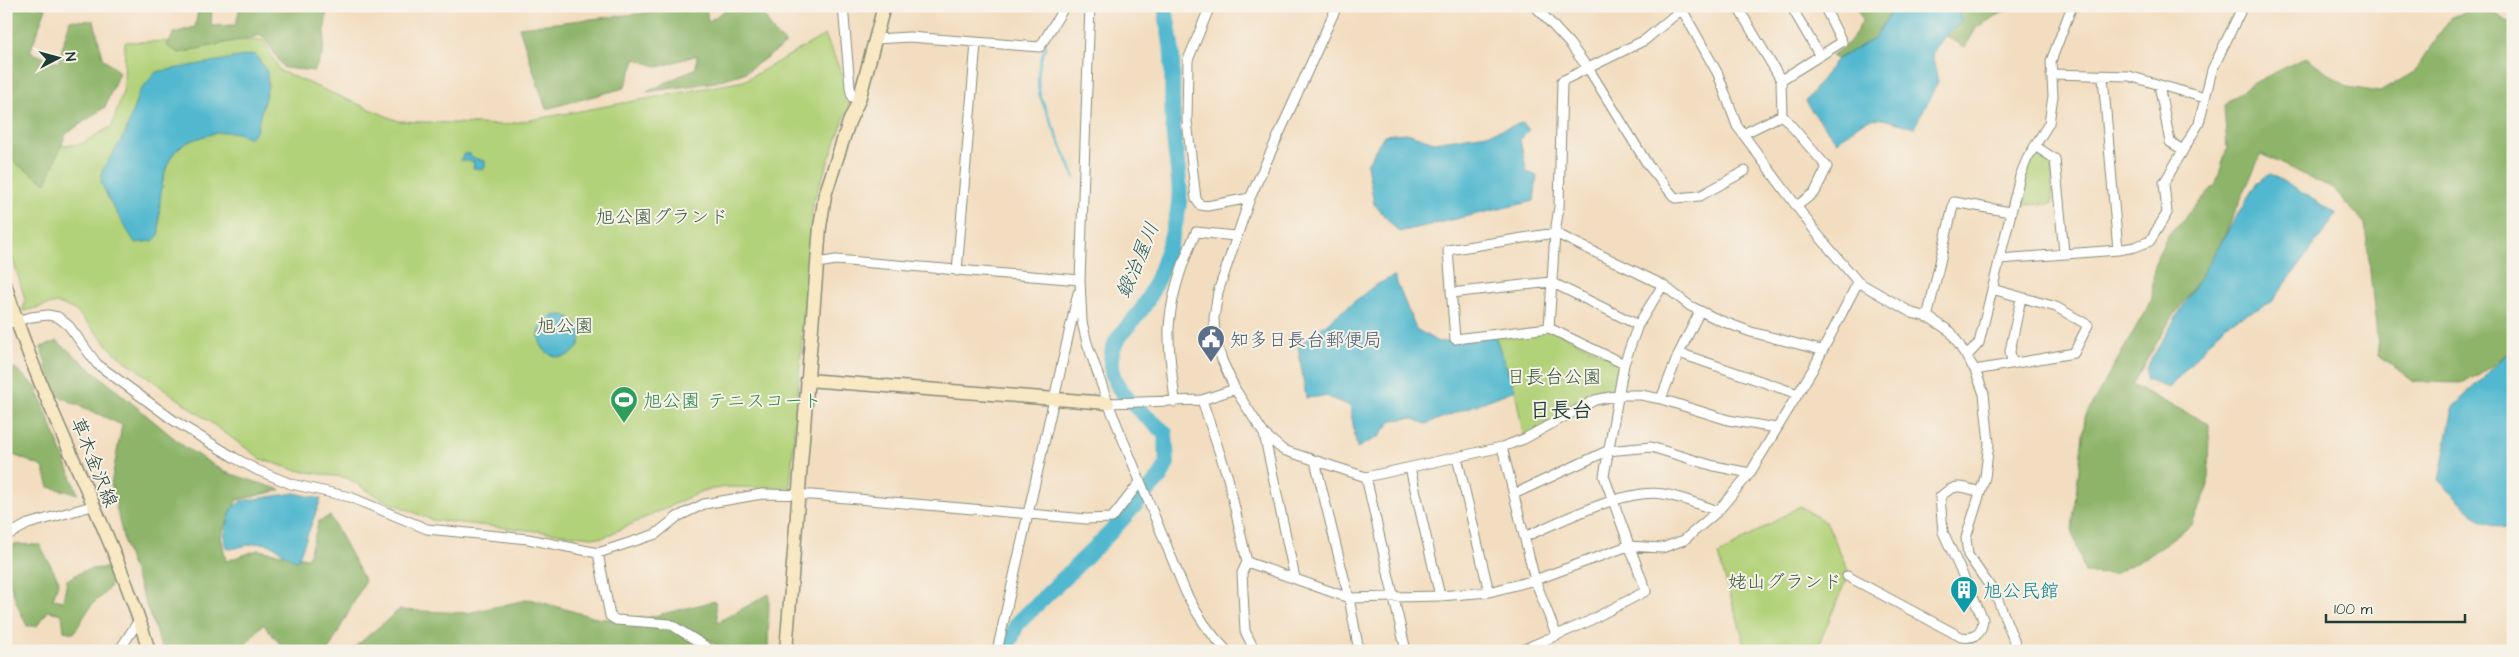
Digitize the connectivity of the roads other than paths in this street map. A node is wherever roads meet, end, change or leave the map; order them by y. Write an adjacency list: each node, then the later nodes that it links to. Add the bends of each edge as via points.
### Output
1 (843, 6): 23 (street, via 850,87 852,96)
2 (884, 6): 14 (street)
3 (1065, 6): 15 (street, via 1040,47)
4 (1090, 6): 39 (street)
5 (1210, 6): 29 (street, via 1188,60 1186,121 1196,199 1200,205 1207,206)
6 (1338, 6): 29 (street)
7 (1535, 6): 17 (street)
8 (1737, 6): 20 (street)
9 (1791, 6): 16 (street)
10 (1824, 6): 16 (street, via 1842,42)
11 (2072, 6): 18 (street, via 2054,50)
12 (2243, 6): 22 (street, via 2212,70)
13 (1681, 8): 17 (street, via 1645,40); 25 (street, via 1718,74)
14 (876, 39): 15 (street, via 909,37); 23 (street)
15 (976, 43): 38 (street)
16 (1820, 56): 20 (street)
17 (1588, 68): 28 (street, via 1648,165 1675,198 1700,196); 32 (street, via 1562,81 1559,207)
18 (2051, 74): 19 (street); 26 (street, via 2052,111 2049,123)
19 (2103, 77): 21 (street, via 2129,76); 34 (street)
20 (1781, 80): 24 (street)
21 (2159, 85): 22 (street); 27 (street, via 2170,142)
22 (2205, 98): 27 (street, via 2199,123)
23 (859, 100): 37 (street, via 825,195)
24 (1782, 115): 25 (street); 30 (street, via 1827,166 1815,192)
25 (1742, 134): 30 (street)
26 (2035, 146): 31 (street, via 2023,167); 35 (street, via 2055,159)
27 (2183, 150): 34 (street, via 2164,183 2167,214 2160,228 2150,241 2135,248)
28 (1745, 171)
29 (1250, 198): 33 (street)
30 (1797, 206): 41 (street)
31 (2010, 212): 36 (street); 48 (street, via 1954,202)
32 (1555, 233): 40 (street); 42 (street); 45 (street, via 1448,250)
33 (1235, 236): 59 (street, via 1218,292 1214,318 1215,339); 65 (street, via 1196,232 1184,259 1176,284 1169,329)
34 (2118, 250): 35 (street)
35 (2064, 253): 36 (street)
36 (2000, 259): 44 (street)
37 (817, 263): 38 (street, via 836,260); 58 (street)
38 (957, 271): 39 (street)
39 (1080, 280): 62 (street); 66 (street, via 1082,322)
40 (1551, 282): 45 (street); 50 (street); 51 (street)
41 (1858, 282): 48 (street, via 1912,314); 52 (street)
42 (1663, 285): 47 (street); 50 (street)
43 (6, 286): 49 (street, 草木金沢線)
44 (1992, 289): 46 (street); 54 (street, via 1979,343)
45 (1451, 293): 51 (street, via 1455,339)
46 (2020, 298): 55 (street, via 2010,351); 55 (street, via 2056,307 2088,325 2074,353)
47 (1700, 311): 52 (street, via 1751,332); 53 (street)
48 (1928, 318): 54 (street, via 1951,332)
49 (11, 322): 81 (street, 草木金沢線, via 62,430); 87 (street, via 48,315 58,317 70,326 97,364 173,420 257,470 292,484 350,497 427,529 528,539)
50 (1638, 325): 56 (street)
51 (1549, 328): 56 (street)
52 (1822, 350): 61 (street)
53 (1679, 353): 61 (street); 63 (street)
54 (1967, 356): 57 (street)
55 (2012, 363): 57 (street)
56 (1624, 364): 60 (street)
57 (1974, 370): 77 (street, via 1984,394 1989,443)
58 (807, 380): 62 (street); 79 (street)
59 (1235, 389): 64 (street); 68 (street)
60 (1620, 394): 63 (street); 69 (street, via 1595,400 1524,439); 70 (street)
61 (1798, 394): 67 (street)
62 (1053, 399): 66 (street); 83 (street)
63 (1661, 399): 67 (street, via 1728,420)
64 (1202, 400): 65 (street); 88 (street, via 1228,478)
65 (1175, 402): 66 (street)
66 (1108, 403): 76 (street)
67 (1776, 428): 74 (street)
68 (1264, 434): 72 (street, via 1283,450); 90 (street)
69 (1502, 447): 71 (street); 78 (street)
70 (1607, 451): 74 (street, via 1651,447); 78 (street); 80 (street, via 1604,476)
71 (1457, 457): 73 (street); 92 (street)
72 (1315, 462): 75 (street); 95 (street)
73 (1410, 468): 75 (street); 94 (street)
74 (1750, 473): 82 (street)
75 (1366, 477): 93 (street)
76 (1140, 482): 83 (street, via 1112,518 1086,519); 103 (street, via 1198,616)
77 (1980, 492): 89 (street, via 1961,486 1949,488 1940,497 1943,532 1983,620 1978,636 1961,637); 108 (street, via 1966,538 1968,555 1996,595)
78 (1514, 494): 85 (street)
79 (798, 495): 83 (street); 87 (street, via 762,494 704,504 656,534); 101 (street)
80 (1611, 501): 82 (street, via 1637,494 1662,493); 85 (street); 86 (street)
81 (92, 506): 84 (street, via 28,524); 96 (street, 草木金沢線)
82 (1718, 511): 86 (street, via 1677,543 1662,548)
83 (1027, 513): 102 (street)
84 (6, 536)
85 (1524, 537): 91 (street)
86 (1628, 546): 91 (street); 97 (street, via 1646,591 1587,622)
87 (598, 553): 100 (street, via 610,616 616,620 670,624)
88 (1247, 562): 90 (street); 104 (street, via 1242,572 1245,631)
89 (1847, 576)
90 (1295, 578): 95 (street)
91 (1535, 580): 92 (street); 97 (street)
92 (1489, 592): 94 (street)
93 (1394, 596): 94 (street); 95 (street); 106 (street)
94 (1440, 596)
95 (1349, 598): 105 (street)
96 (139, 620): 98 (street); 99 (street, 草木金沢線)
97 (1556, 634): 107 (street)
98 (119, 651)
99 (149, 651)
100 (713, 651)
101 (786, 651)
102 (997, 651)
103 (1227, 651)
104 (1255, 651)
105 (1358, 651)
106 (1406, 651)
107 (1520, 651)
108 (2018, 651)

